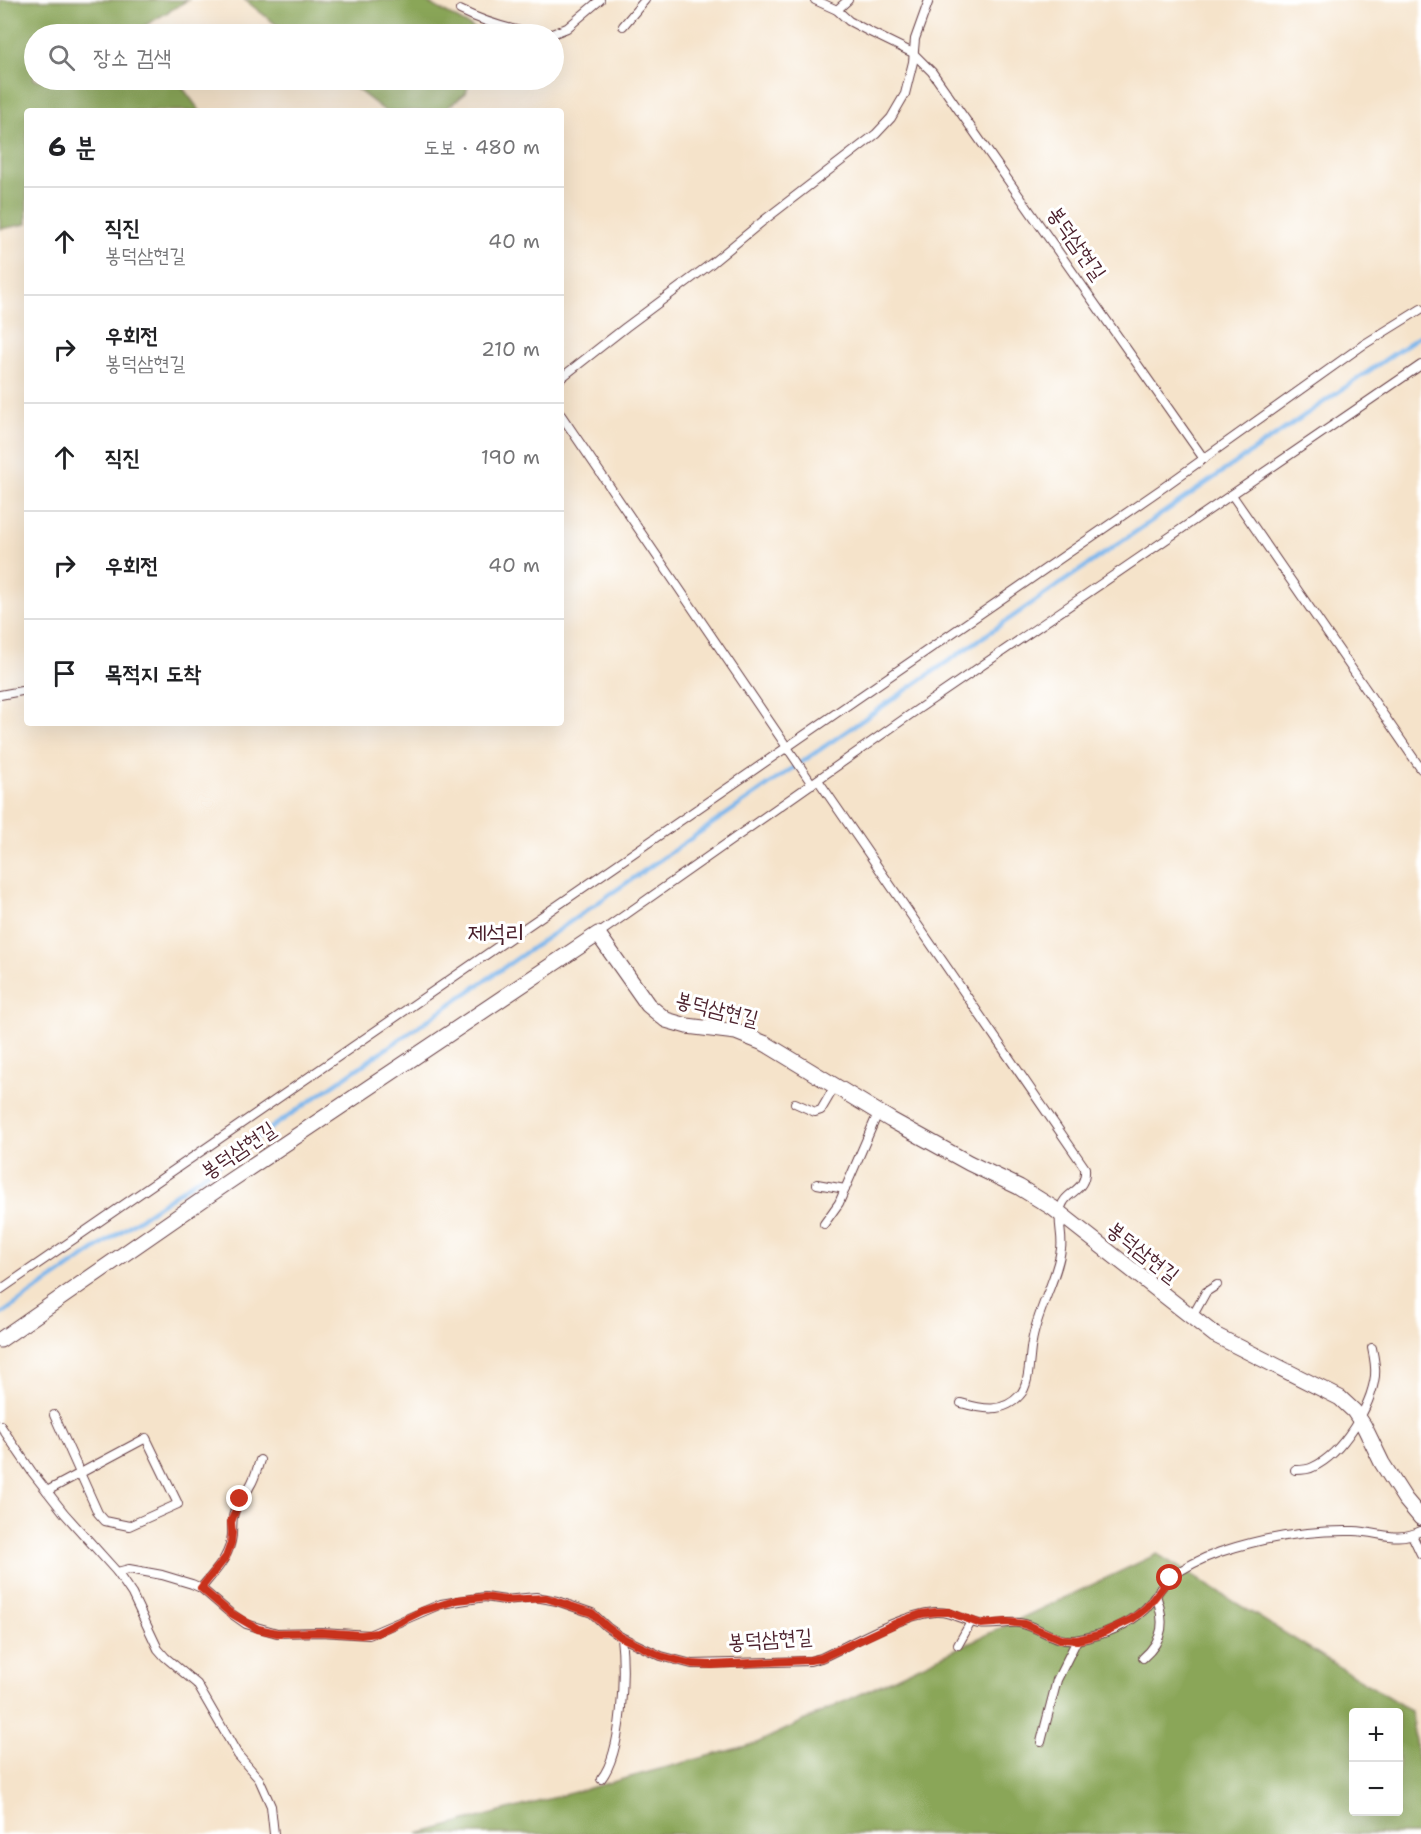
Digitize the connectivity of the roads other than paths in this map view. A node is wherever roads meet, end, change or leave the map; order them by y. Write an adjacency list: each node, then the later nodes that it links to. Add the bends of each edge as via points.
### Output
1 (600, 0): 10 (lane)
2 (645, 0): 9 (lane)
3 (815, 0): 7 (lane, 봉덕삼현길)
4 (848, 0): 7 (lane)
5 (929, 0): 11 (lane)
6 (460, 10): 8 (lane)
7 (837, 10): 11 (lane, 봉덕삼현길, via 849,21)
8 (491, 24)
9 (623, 26)
10 (564, 29)
11 (913, 53): 14 (lane, via 905,94 876,134); 16 (lane, 봉덕삼현길, via 939,82)
12 (1421, 309): 16 (lane, via 1363,345)
13 (1421, 365): 17 (lane)
14 (564, 376)
15 (564, 419): 20 (lane)
16 (1204, 459): 20 (lane)
17 (1232, 495): 21 (lane); 22 (lane)
18 (24, 691): 19 (lane)
19 (0, 695)
20 (789, 751): 22 (lane); 32 (lane)
21 (1421, 769)
22 (815, 782): 23 (lane); 29 (lane, via 1085,1168 1083,1185 1064,1200)
23 (598, 934): 24 (street, 봉덕삼현길, via 648,1005 666,1020 736,1032 766,1044); 34 (street, 봉덕삼현길, via 238,1175)
24 (835, 1086): 25 (lane, via 821,1110 816,1112); 26 (street, 봉덕삼현길)
25 (795, 1103)
26 (879, 1113): 28 (lane); 29 (street, 봉덕삼현길, via 1018,1187)
27 (817, 1184): 28 (lane)
28 (845, 1189): 30 (lane)
29 (1059, 1214): 33 (street, 봉덕삼현길); 36 (lane, via 1061,1250 1032,1340 1023,1393 1013,1402 988,1410)
30 (824, 1224)
31 (1217, 1284): 33 (lane, via 1206,1292)
32 (0, 1290)
33 (1192, 1317): 38 (street, 봉덕삼현길, via 1215,1335 1340,1398)
34 (0, 1341)
35 (1372, 1348): 38 (lane, via 1376,1374)
36 (961, 1403)
37 (54, 1414): 42 (lane)
38 (1359, 1419): 41 (lane, via 1329,1458 1313,1468); 44 (street, 봉덕삼현길, via 1405,1499)
39 (0, 1425): 43 (lane)
40 (260, 1460): 49 (lane, via 250,1487 234,1511 226,1557)
41 (1295, 1470)
42 (79, 1474): 42 (lane, via 146,1438 178,1504 129,1526 116,1525 98,1513); 43 (lane)
43 (47, 1491): 48 (lane)
44 (1420, 1514)
45 (1421, 1531): 46 (lane, 봉덕삼현길)
46 (1412, 1535): 47 (lane); 50 (lane, 봉덕삼현길, via 1392,1538 1355,1531 1309,1533 1246,1545 1201,1560 1170,1578)
47 (1421, 1554)
48 (117, 1572): 49 (lane, via 129,1569 162,1575); 58 (lane, via 158,1649 196,1684 238,1755 263,1785 271,1806)
49 (201, 1588): 52 (lane, 봉덕삼현길, via 246,1624 277,1633 369,1635 441,1604 485,1597 536,1597 592,1613)
50 (1156, 1595): 53 (lane, 봉덕삼현길, via 1146,1608 1115,1629); 55 (lane, via 1161,1631)
51 (971, 1622): 52 (lane, 봉덕삼현길, via 949,1612 921,1614 821,1658 788,1662 692,1664 661,1656); 53 (lane, 봉덕삼현길, via 1024,1624 1060,1639); 54 (lane)
52 (621, 1637): 57 (lane, via 623,1686 617,1731 609,1766)
53 (1077, 1640): 56 (lane, via 1057,1680)
54 (958, 1645)
55 (1143, 1658)
56 (1041, 1742)
57 (601, 1779)
58 (274, 1834)

